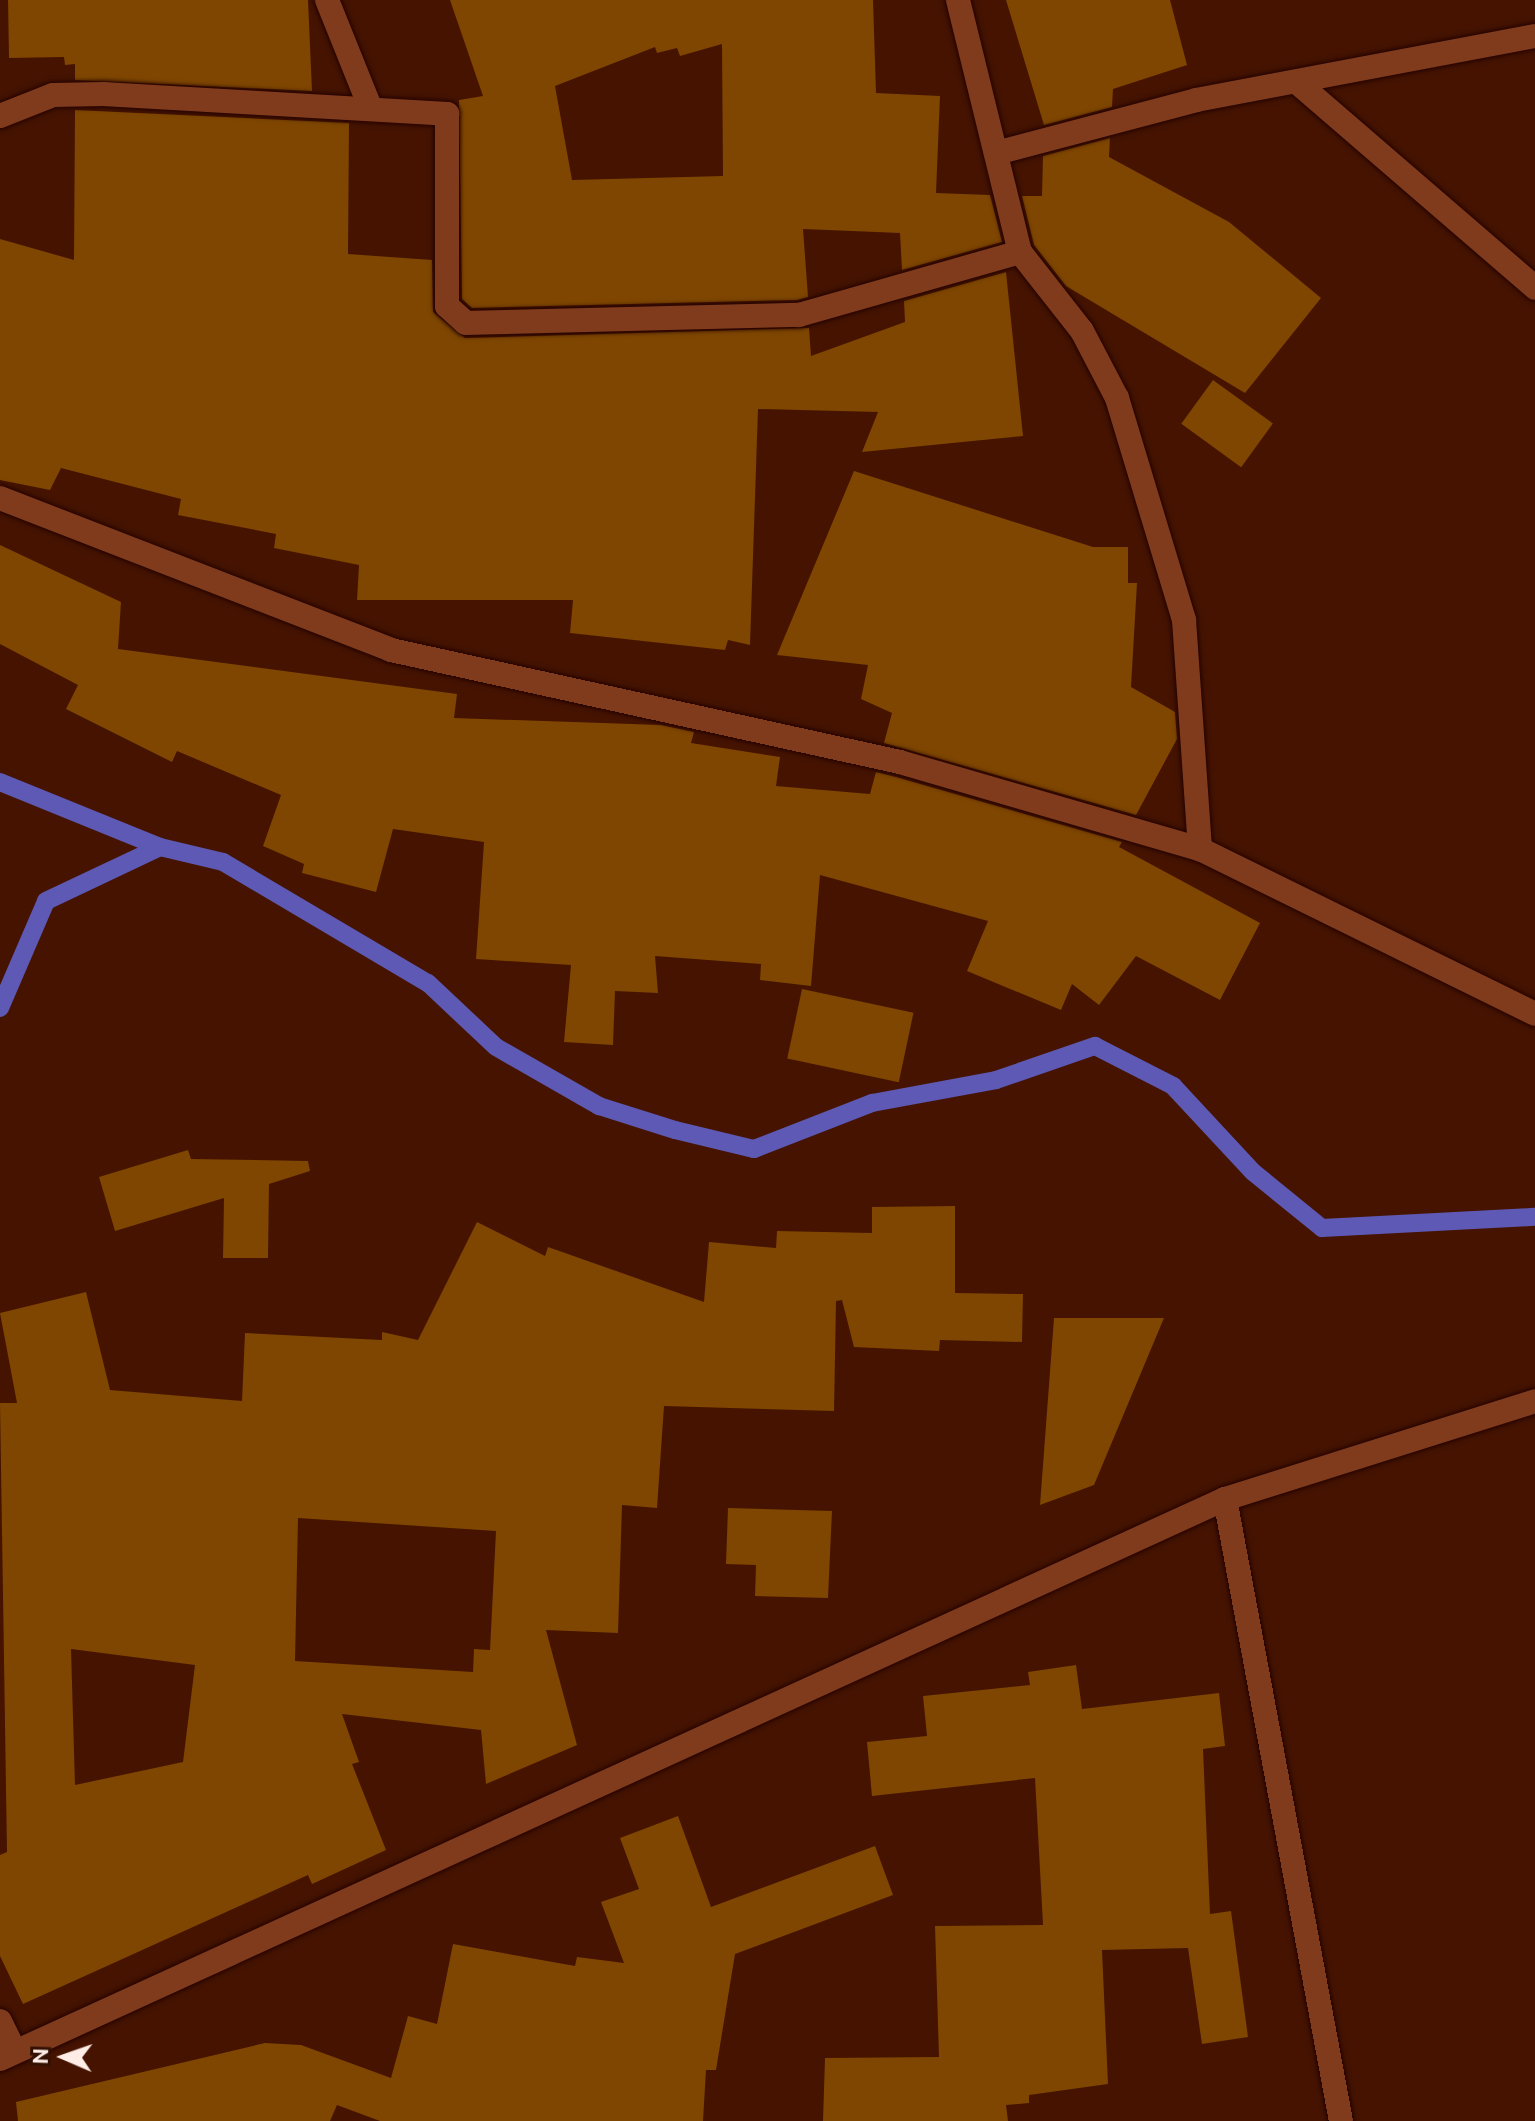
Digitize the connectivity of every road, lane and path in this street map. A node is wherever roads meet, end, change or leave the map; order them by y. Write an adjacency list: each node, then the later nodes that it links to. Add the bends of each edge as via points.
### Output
1 (327, 0): 5 (street)
2 (958, 0): 7 (street)
3 (1535, 36): 4 (street)
4 (1299, 84): 7 (street, via 1196,100); 9 (street)
5 (370, 107): 6 (street, via 65,95); 8 (street, via 447,114 447,306 466,323 799,315)
6 (0, 116)
7 (996, 153): 8 (street)
8 (1020, 252): 11 (street, via 1082,331 1117,398 1184,620)
9 (1535, 288)
10 (0, 498): 11 (street, via 391,650 900,762)
11 (1200, 849): 12 (street)
12 (1535, 1014)
13 (1535, 1401): 14 (street)
14 (1225, 1499): 16 (street); 17 (street)
15 (0, 2021): 16 (street)
16 (8, 2056)
17 (1341, 2121)

